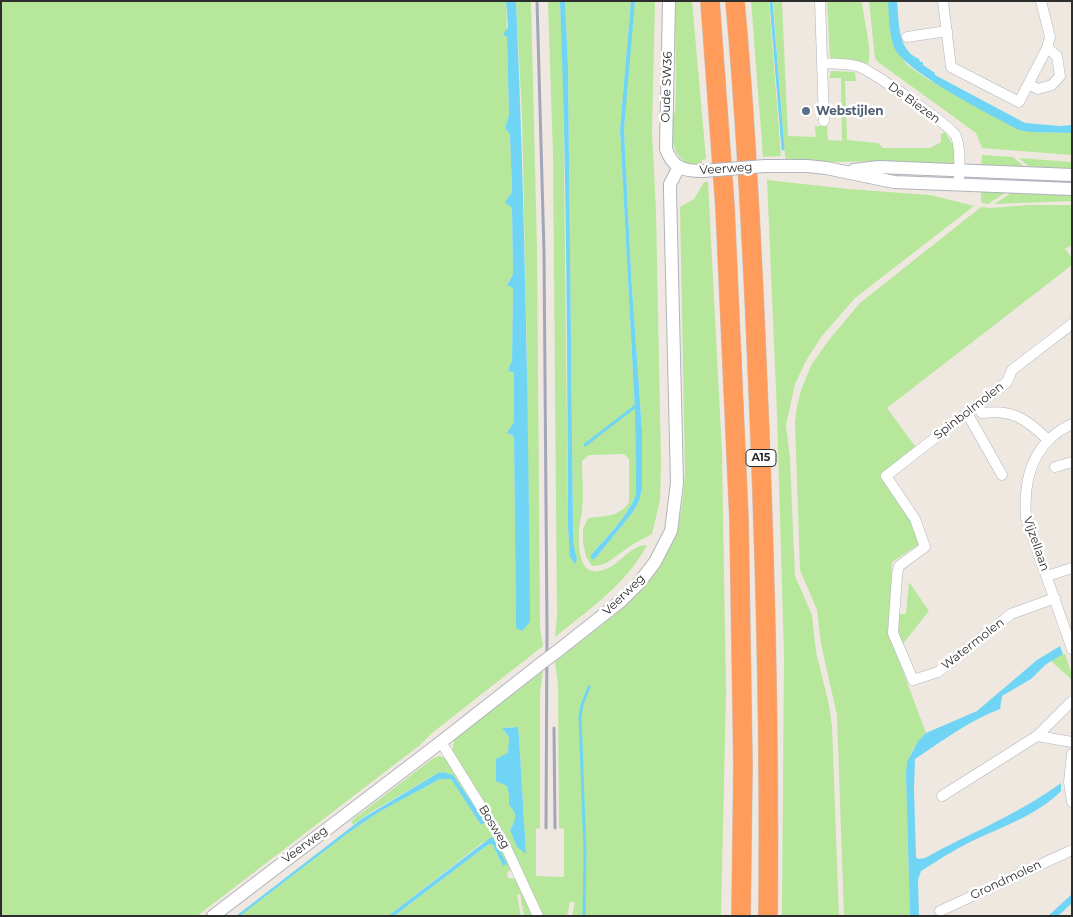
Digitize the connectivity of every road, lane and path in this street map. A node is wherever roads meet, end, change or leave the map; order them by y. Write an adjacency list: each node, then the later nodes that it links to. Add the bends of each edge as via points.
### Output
1 (669, 1): 13 (street, Oude SW36, via 665,140 669,158)
2 (710, 1): 43 (highway, A15, via 725,208 739,520 743,766)
3 (735, 1): 44 (highway, A15, via 750,204 764,517 770,777)
4 (820, 1): 10 (street)
5 (943, 1): 7 (street)
6 (1041, 1): 9 (street, via 1050,37)
7 (947, 31): 8 (street); 11 (street, via 952,67 1019,102)
8 (906, 37)
9 (1047, 48): 11 (street); 11 (street, via 1056,56 1060,76 1052,85 1038,89)
10 (822, 63): 12 (street); 15 (street, De Biezen, via 861,68 873,73 932,115 955,134 960,150)
11 (1029, 84)
12 (824, 121)
13 (679, 167): 14 (street, Veerweg, bridge, via 703,171 807,166); 34 (street, Veerweg, bridge, via 670,184 677,483 672,531 655,562 621,601)
14 (842, 171): 15 (street, Veerweg, via 879,167); 17 (street, Veerweg, via 894,182)
15 (959, 171): 16 (street, Veerweg); 17 (street, De Biezen)
16 (1072, 175)
17 (958, 185): 18 (street, Veerweg)
18 (1072, 189)
19 (1072, 324): 20 (street, Spinbolmolen, via 1012,370 1007,382)
20 (977, 406): 21 (street, Spinbolmolen); 23 (street, via 982,413 1019,416)
21 (967, 413): 26 (street); 27 (street, Spinbolmolen)
22 (1072, 424): 23 (street, Vijzellaan)
23 (1048, 440): 29 (street, Vijzellaan, via 1036,457 1024,497 1026,518)
24 (1072, 462): 25 (street)
25 (1055, 467)
26 (1002, 475)
27 (886, 476): 30 (street, Watermolen, via 916,520 925,547 899,566 897,575 893,633 913,680 938,672 1011,614)
28 (1072, 568): 29 (street)
29 (1047, 576): 30 (street, Vijzellaan)
30 (1055, 598): 31 (street, Vijzellaan)
31 (1071, 645)
32 (1072, 701): 33 (street)
33 (1037, 736): 35 (street); 37 (street)
34 (441, 742): 41 (street, Veerweg); 42 (street, Bosweg, via 506,845)
35 (1072, 742)
36 (1072, 754): 38 (street, via 1069,782)
37 (942, 796)
38 (1072, 802)
39 (1072, 850): 40 (street, Grondmolen)
40 (940, 911)
41 (213, 916)
42 (538, 916)
43 (741, 916)
44 (768, 916)

